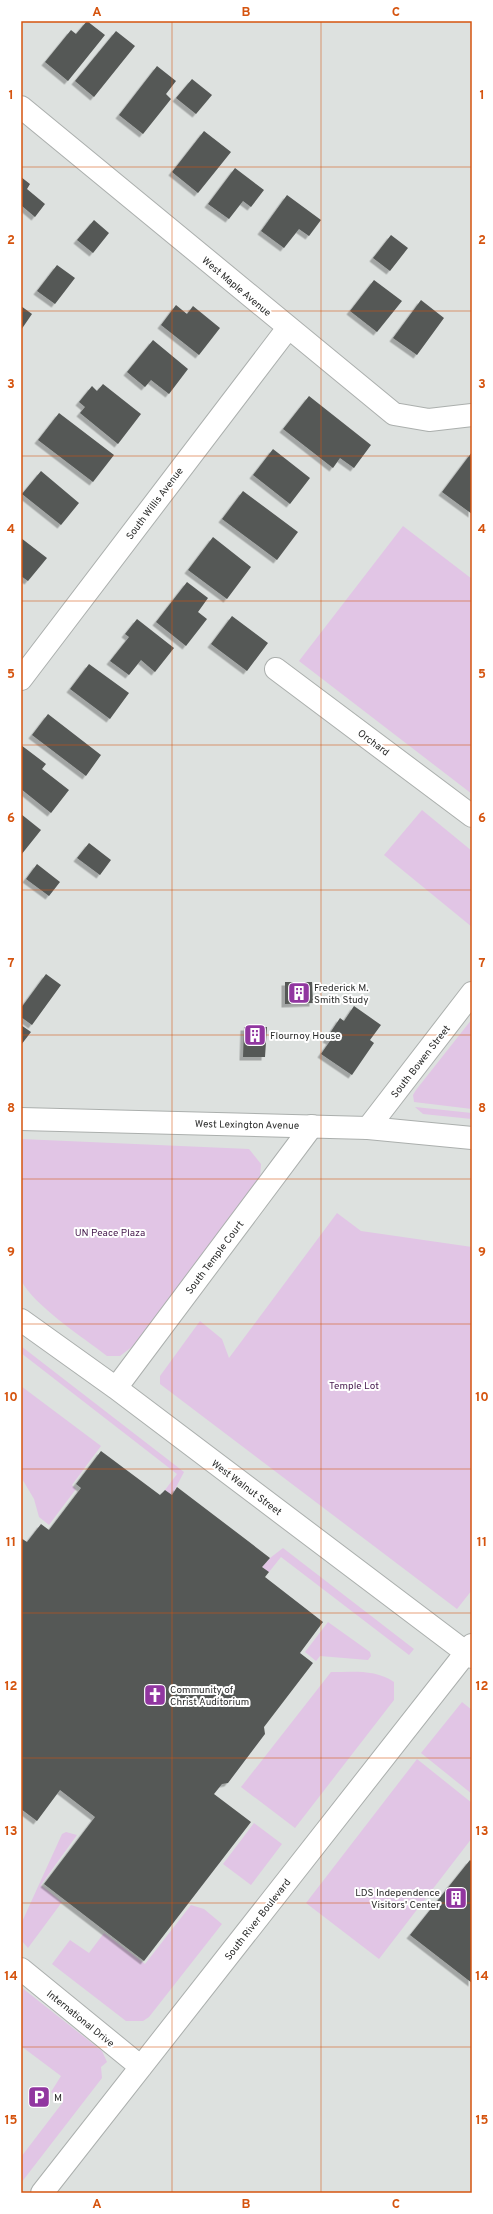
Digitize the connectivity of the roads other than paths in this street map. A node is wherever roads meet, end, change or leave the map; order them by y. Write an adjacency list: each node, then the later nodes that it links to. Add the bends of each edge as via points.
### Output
1 (21, 107): 2 (street, West Maple Avenue)
2 (288, 328): 3 (street, West Maple Avenue, via 394,414 429,420); 5 (street, South Willis Avenue)
3 (472, 415)
4 (276, 669): 6 (street, Orchard)
5 (21, 679)
6 (472, 816)
7 (472, 993): 10 (street, South Bowen Street)
8 (21, 1119): 9 (street, West Lexington Avenue)
9 (312, 1126): 10 (street, West Lexington Avenue); 13 (street, South Temple Court)
10 (368, 1128): 11 (street, West Lexington Avenue)
11 (472, 1138)
12 (21, 1320): 13 (street, West Walnut Street)
13 (116, 1388): 14 (street, West Walnut Street)
14 (470, 1651): 16 (street, South River Boulevard)
15 (21, 1969): 16 (street, International Drive)
16 (141, 2067): 17 (street, South River Boulevard)
17 (42, 2193)

